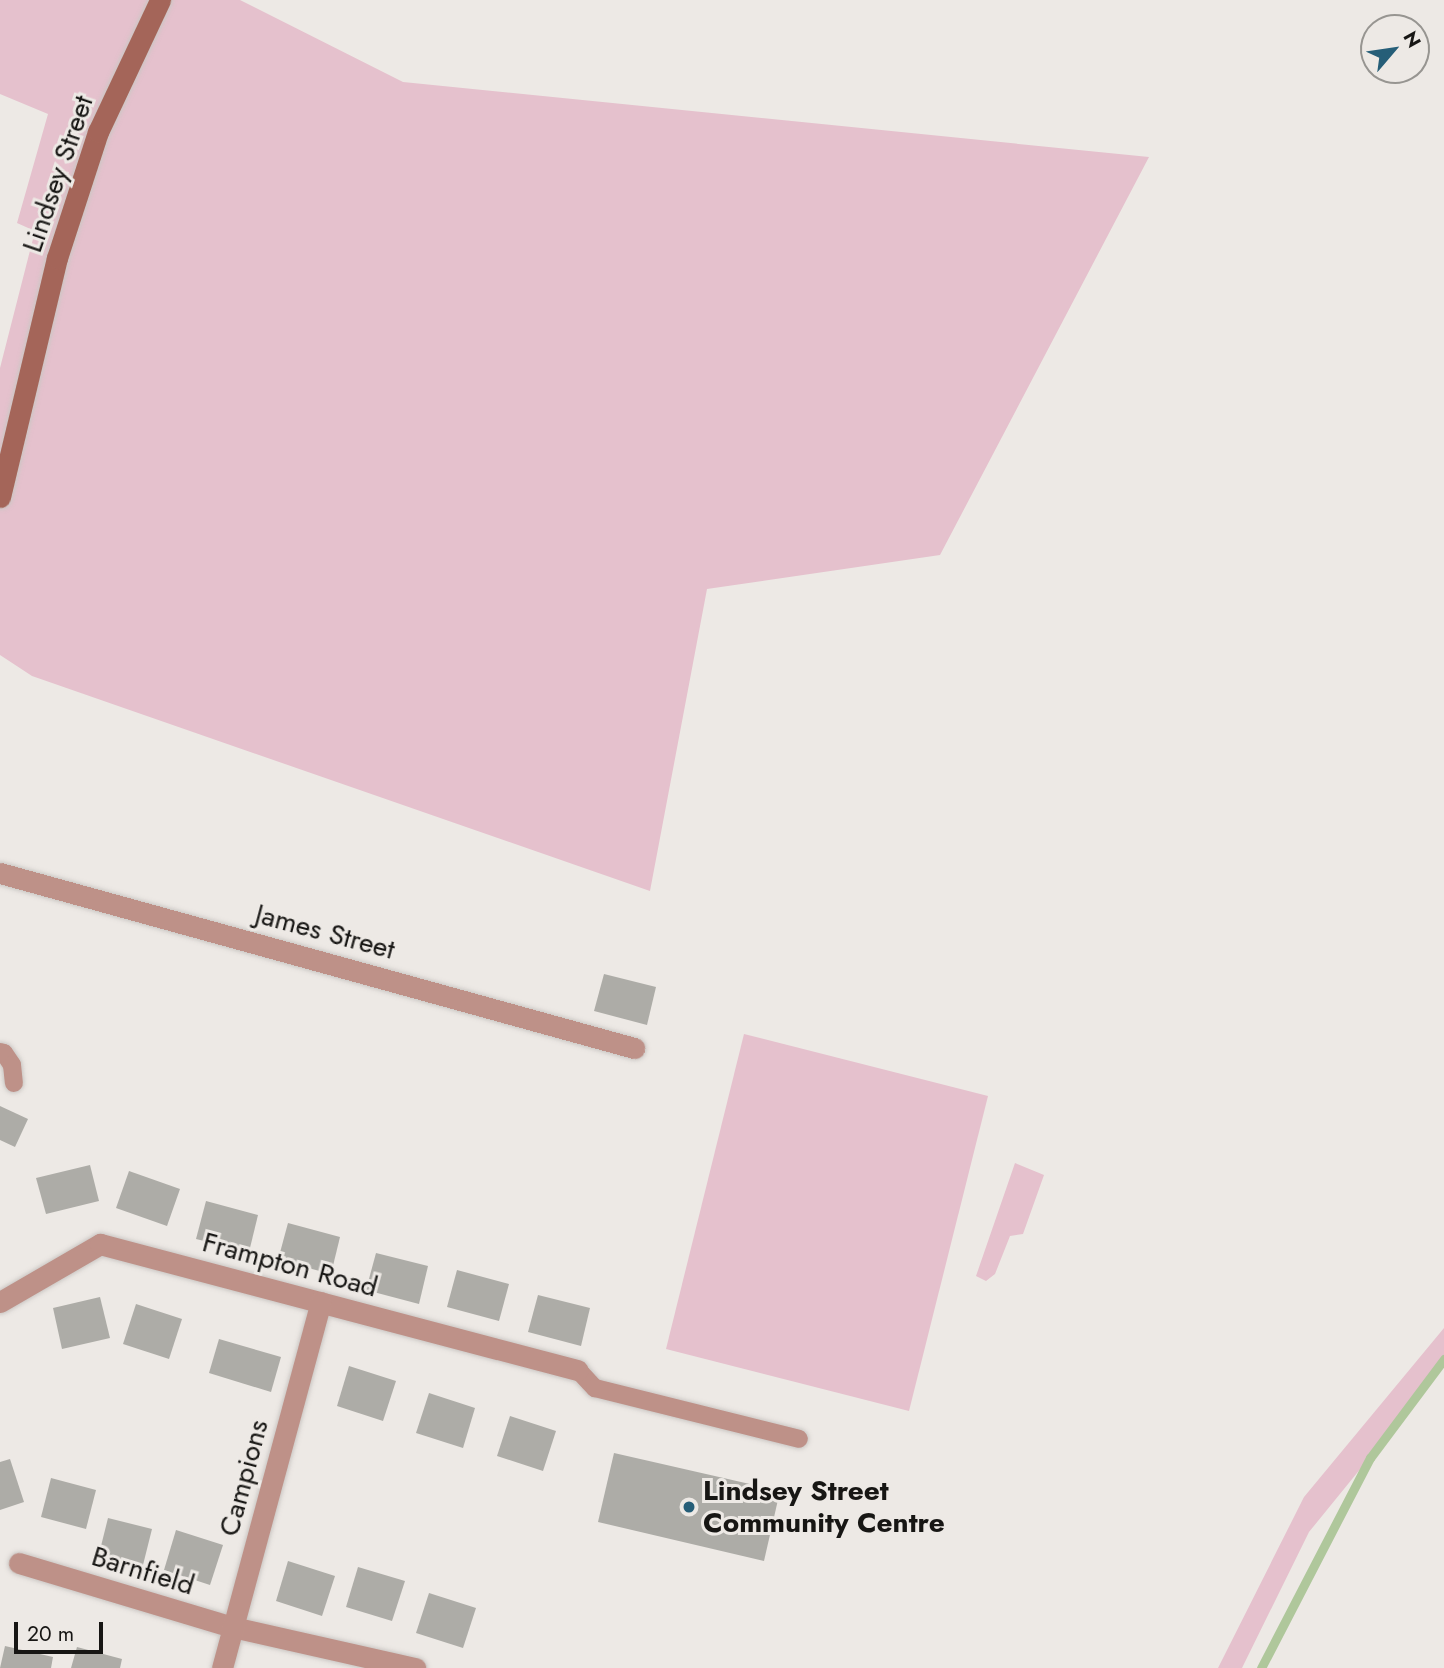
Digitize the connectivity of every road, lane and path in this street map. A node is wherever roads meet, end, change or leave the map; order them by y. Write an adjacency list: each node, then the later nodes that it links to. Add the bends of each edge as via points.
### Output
1 (160, 0): 2 (main road, Lindsey Street, via 98,132 57,258)
2 (0, 497)
3 (0, 873): 4 (street, James Street)
4 (634, 1048)
5 (0, 1052): 6 (lane, via 12,1065)
6 (14, 1083)
7 (0, 1301): 8 (street, Frampton Road, via 100,1244)
8 (321, 1302): 9 (street, Frampton Road); 12 (street, Campions)
9 (578, 1370): 10 (lane, via 595,1388)
10 (799, 1439)
11 (19, 1563): 12 (street, Barnfield)
12 (233, 1627): 13 (street, Campions); 14 (street, Barnfield)
13 (222, 1668)
14 (415, 1668)

